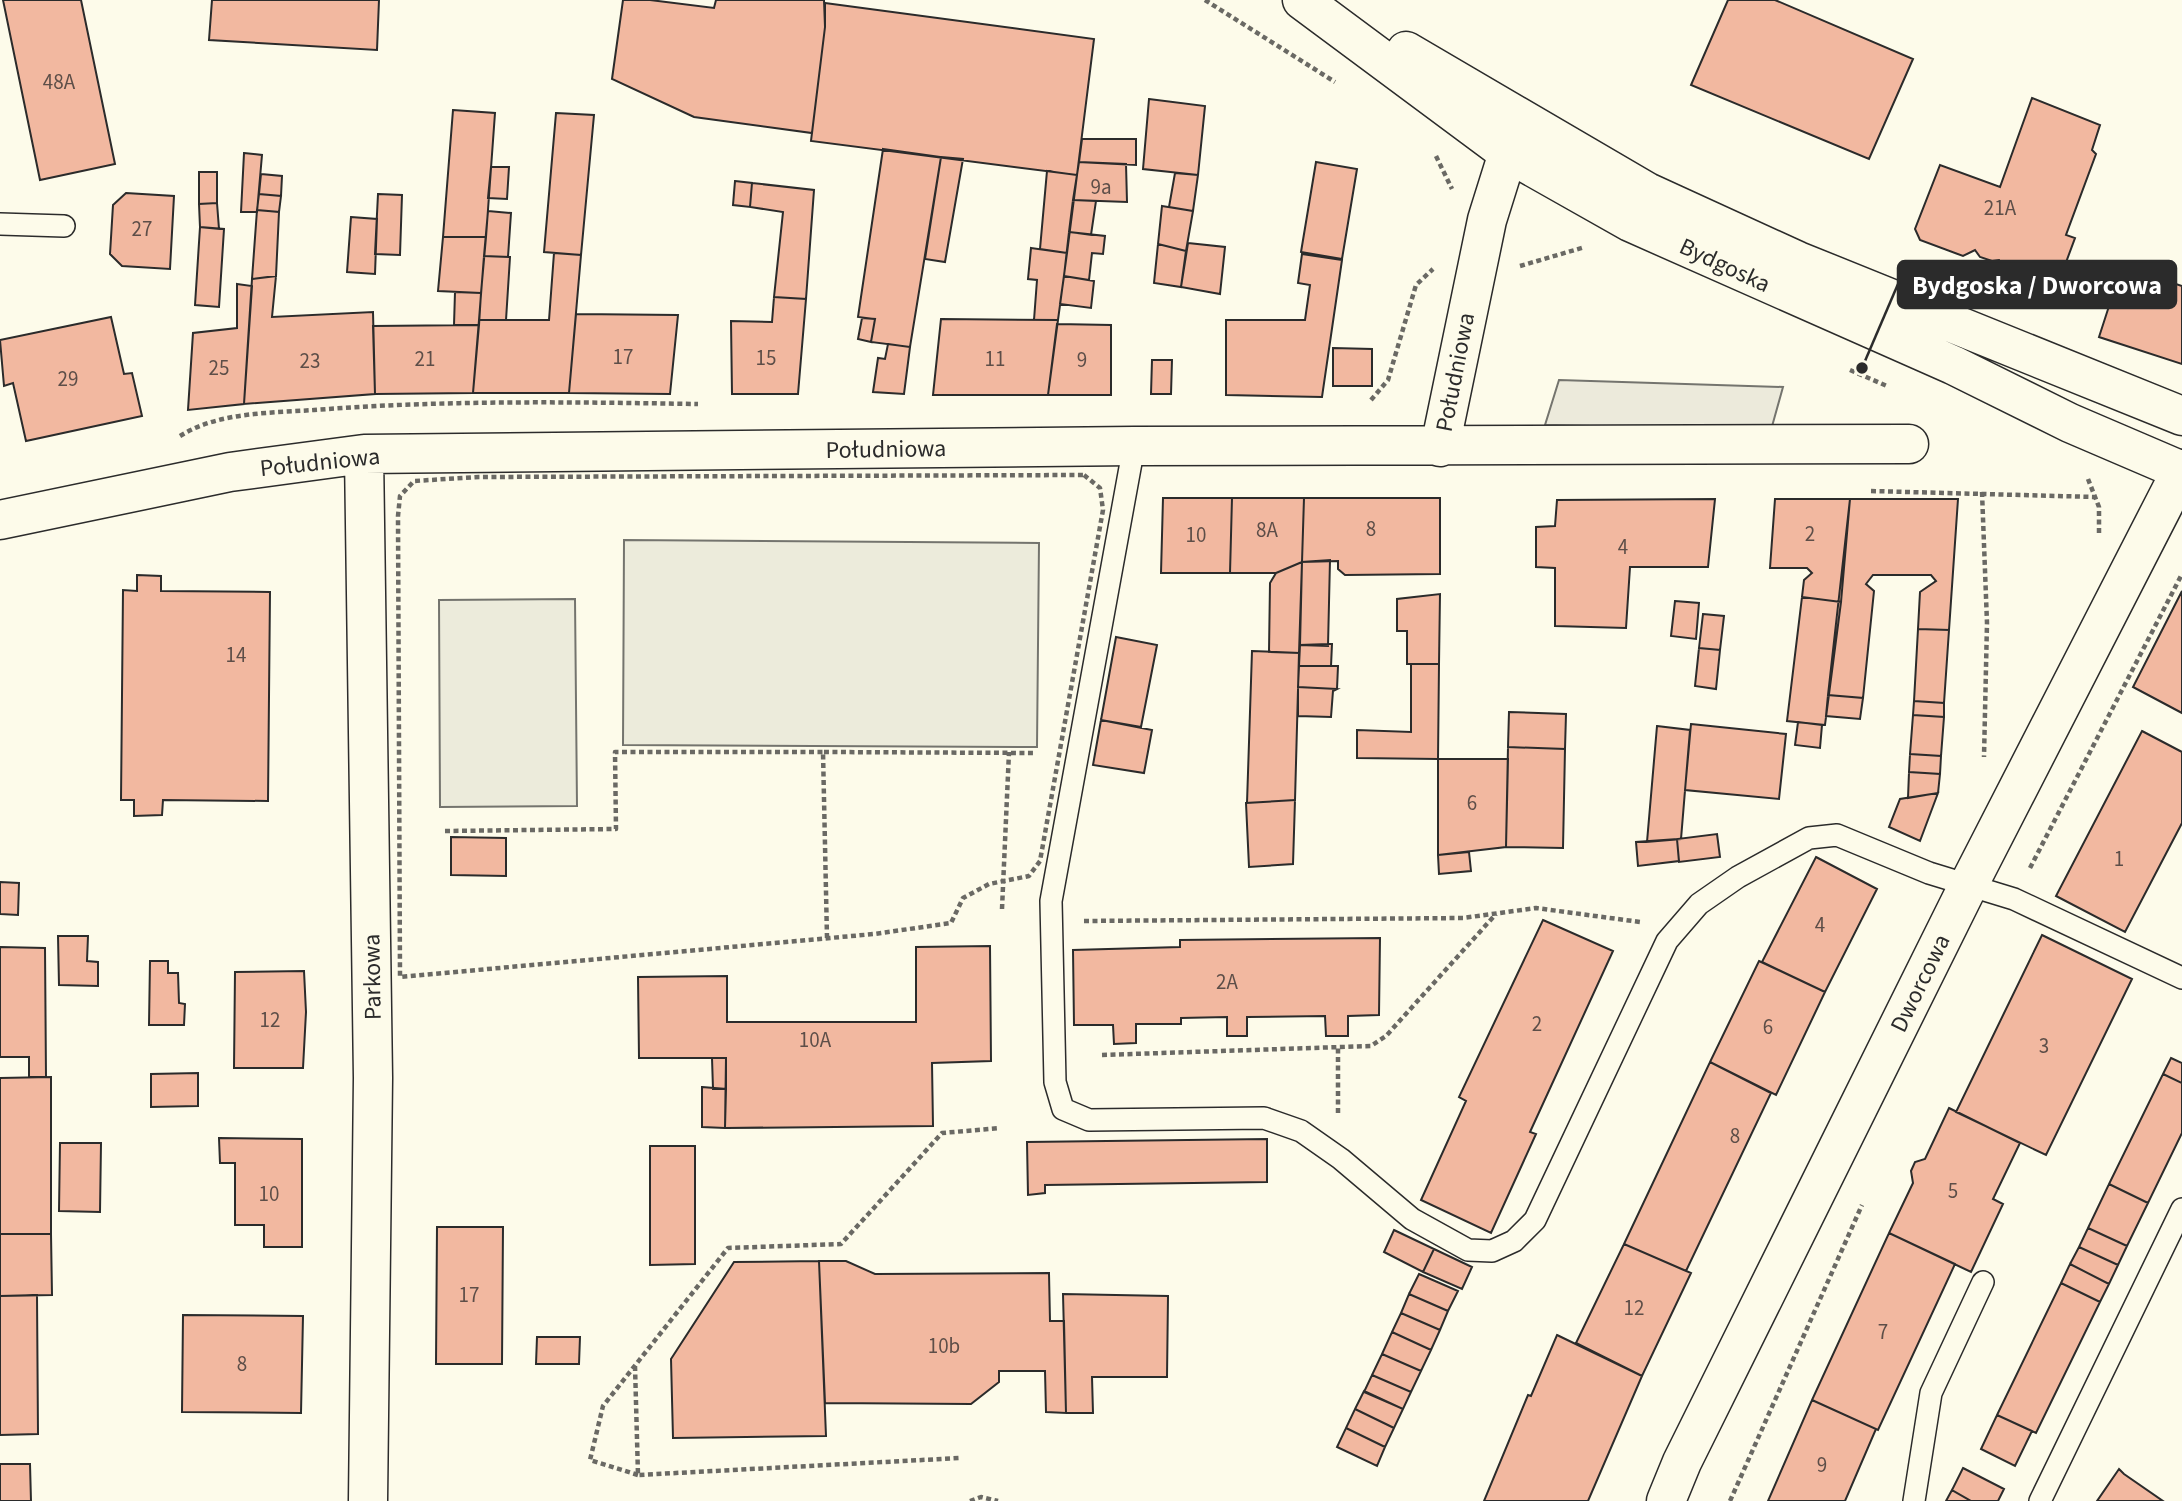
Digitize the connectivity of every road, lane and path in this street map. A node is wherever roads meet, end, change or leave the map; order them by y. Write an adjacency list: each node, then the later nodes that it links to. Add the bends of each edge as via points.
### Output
1 (1303, 0): 2 (street, Bydgoska)
2 (1519, 138): 5 (street, Bydgoska, via 1798,261); 8 (street, Południowa, via 1487,220); 10 (street, Bydgoska, via 1630,222 1953,365 2070,424)
3 (0, 224): 4 (lane)
4 (64, 226)
5 (2182, 416)
6 (1909, 444): 8 (street)
7 (1134, 446): 8 (street, Południowa); 9 (street, Południowa); 24 (lane)
8 (1440, 447)
9 (364, 454): 12 (street, Południowa, via 230,472); 38 (street, Parkowa, via 373,1078)
10 (2182, 470): 20 (street, Dworcowa)
11 (1982, 492): 17 (path, via 1987,623)
12 (0, 520)
13 (2182, 575): 21 (path)
14 (823, 752): 15 (path); 18 (path, via 615,752 616,829); 26 (path)
15 (1009, 752): 16 (path); 19 (path)
16 (1035, 752)
17 (1984, 761)
18 (445, 831)
19 (1002, 881): 22 (path); 26 (path, via 962,898 951,923); 26 (path, via 1029,876 1040,861 1102,510 1100,488 1084,475 414,481 400,496 398,516 400,977)
20 (1968, 887): 21 (lane); 24 (lane, via 1837,835 1809,838 1738,877 1699,905 1667,941 1535,1220 1514,1241 1492,1251 1468,1250 1412,1219 1341,1159 1289,1126 1264,1118 1089,1120 1063,1109 1055,1082); 41 (street, Dworcowa)
21 (2014, 899): 27 (lane)
22 (1002, 909)
23 (1497, 914): 24 (path, via 1273,921 1069,921); 25 (path, via 1536,908); 28 (path, via 1386,1036 1371,1046)
24 (1051, 916)
25 (1650, 925)
26 (827, 938)
27 (2182, 978)
28 (1338, 1048): 29 (path); 30 (path)
29 (1102, 1055)
30 (1337, 1123)
31 (1000, 1129): 35 (path, via 942,1133 841,1244 728,1248)
32 (1868, 1192): 42 (path)
33 (2182, 1209): 44 (lane)
34 (1983, 1282): 43 (lane, via 1931,1393)
35 (635, 1366): 37 (path); 37 (path, via 603,1406 590,1460)
36 (960, 1458): 37 (path)
37 (638, 1475)
38 (368, 1501)
39 (970, 1501): 40 (path, via 981,1497)
40 (998, 1501)
41 (1666, 1501)
42 (1730, 1501)
43 (1913, 1501)
44 (2039, 1501)

